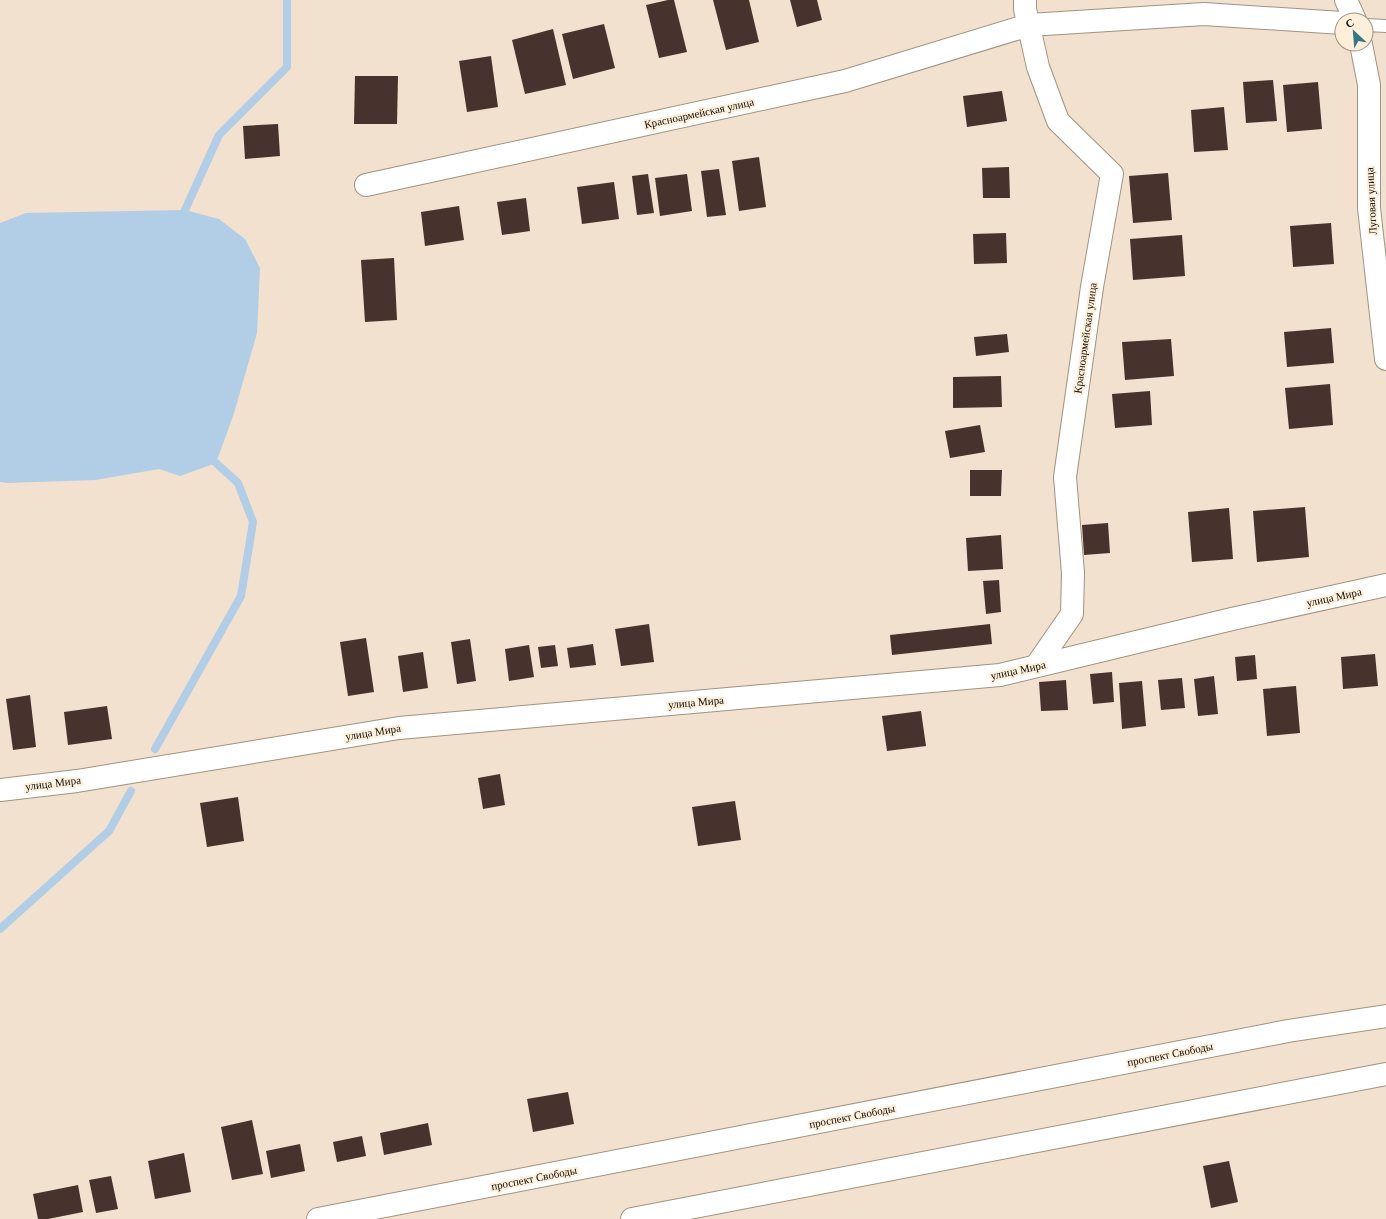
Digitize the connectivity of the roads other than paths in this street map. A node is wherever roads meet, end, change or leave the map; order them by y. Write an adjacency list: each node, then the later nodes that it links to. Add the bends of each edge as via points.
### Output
1 (1025, 0): 5 (street, Красноармейская улица)
2 (1346, 0): 3 (street)
3 (1351, 12)
4 (1334, 22): 5 (street, via 1204,14)
5 (1029, 25): 9 (street, Красноармейская улица, via 845,81); 12 (street, Красноармейская улица, via 1038,67 1058,121 1112,174 1092,287 1065,477 1073,573 1072,614)
6 (1374, 25): 7 (lane)
7 (1386, 26)
8 (1363, 52): 10 (street, Луговая улица, via 1369,85 1369,208)
9 (366, 185)
10 (1386, 358)
11 (1386, 585): 12 (street, улица Мира)
12 (1036, 666): 13 (street, улица Мира, via 1000,675 399,728 77,781)
13 (0, 790)
14 (1386, 1016): 16 (street, проспект Свободы, via 1288,1031)
15 (1386, 1074): 17 (street)
16 (318, 1219)
17 (632, 1219)

